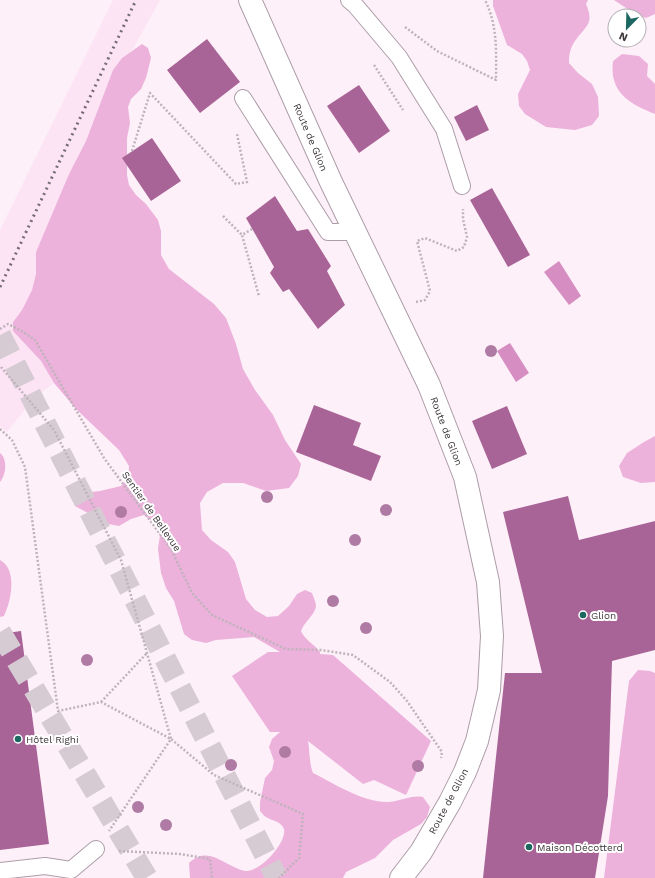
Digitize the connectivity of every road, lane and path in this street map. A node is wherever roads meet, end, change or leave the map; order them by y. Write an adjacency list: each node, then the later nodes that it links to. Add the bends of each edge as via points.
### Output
1 (250, 0): 14 (street, Route de Glion)
2 (349, 0): 10 (lane, via 399,57 444,129)
3 (485, 0): 4 (path, via 496,37 496,80 437,51)
4 (400, 23)
5 (370, 60): 7 (path)
6 (244, 98): 14 (lane, via 328,232)
7 (405, 114)
8 (237, 133): 9 (path, via 247,182 236,184 150,93)
9 (132, 151)
10 (462, 186)
11 (224, 216): 15 (path)
12 (463, 219): 17 (path, via 467,237 464,247 456,251 425,238 417,241 430,291 425,300)
13 (252, 229): 15 (path)
14 (355, 232): 29 (street, Route de Glion, via 429,385 464,477 488,582 492,636 489,690 477,741 465,772 421,852)
15 (242, 235): 16 (path)
16 (259, 296)
17 (412, 300)
18 (0, 329): 24 (path, Sentier de Bellevue, via 8,324 34,340 104,458 171,549 192,593 212,615 286,649 321,650 353,655 390,682 407,701 442,752)
19 (0, 367): 21 (path, via 54,430 121,560)
20 (0, 430): 22 (path, via 12,440 25,466 58,711)
21 (147, 653): 22 (path); 23 (path)
22 (101, 702): 23 (path)
23 (171, 740): 25 (path); 28 (path, via 214,775 303,814 299,858)
24 (440, 764)
25 (96, 849): 26 (lane, via 71,870 45,866); 27 (path, via 180,854 210,859)
26 (0, 871)
27 (212, 878)
28 (279, 878)
29 (401, 878)

